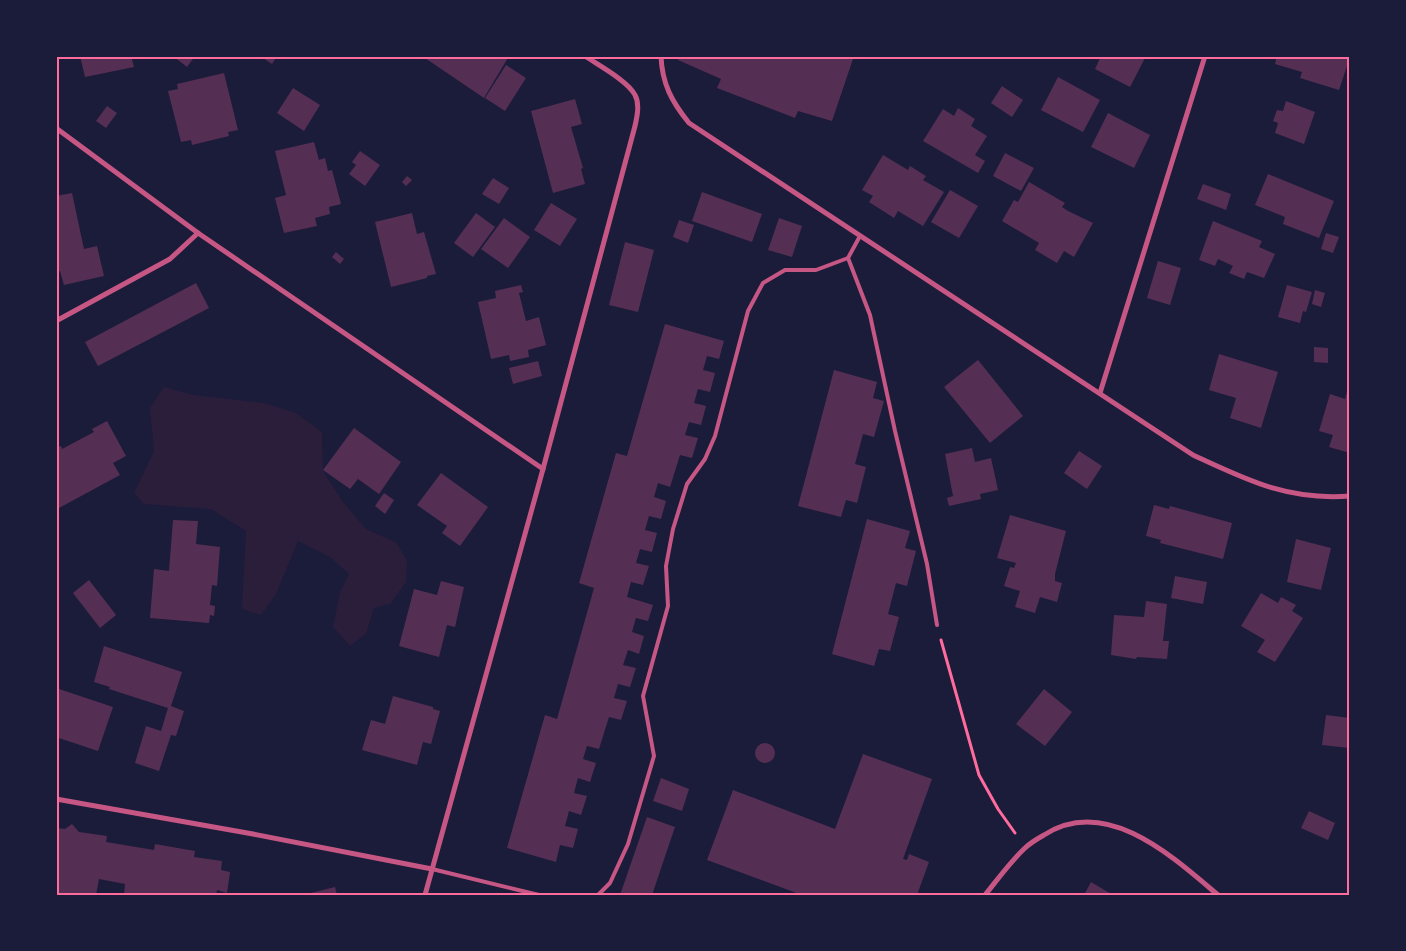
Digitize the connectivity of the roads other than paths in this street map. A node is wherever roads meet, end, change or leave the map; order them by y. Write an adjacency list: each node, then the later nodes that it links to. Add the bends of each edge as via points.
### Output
1 (585, 56): 10 (street, via 635,94 638,109)
2 (661, 56): 6 (street, via 664,83 672,102 689,123)
3 (1205, 56): 9 (street)
4 (56, 128): 5 (street)
5 (198, 233): 8 (street, via 170,259); 10 (street)
6 (860, 236): 7 (lane); 9 (street)
7 (848, 258): 12 (lane, via 870,315 927,564); 17 (lane, via 816,270 785,270 763,283 748,310 715,436 705,460 687,484 673,529 666,566 668,606 643,696 654,756 628,844 610,883)
8 (56, 321)
9 (1100, 393): 11 (street, via 1193,455 1248,481 1296,496)
10 (543, 469): 14 (street)
11 (1350, 496)
12 (937, 625)
13 (56, 799): 14 (street)
14 (432, 869): 15 (street); 16 (lane)
15 (424, 895)
16 (538, 895)
17 (598, 895)
18 (985, 895): 19 (street, via 1026,847 1056,827 1089,821 1129,831 1167,852)
19 (1218, 895)

